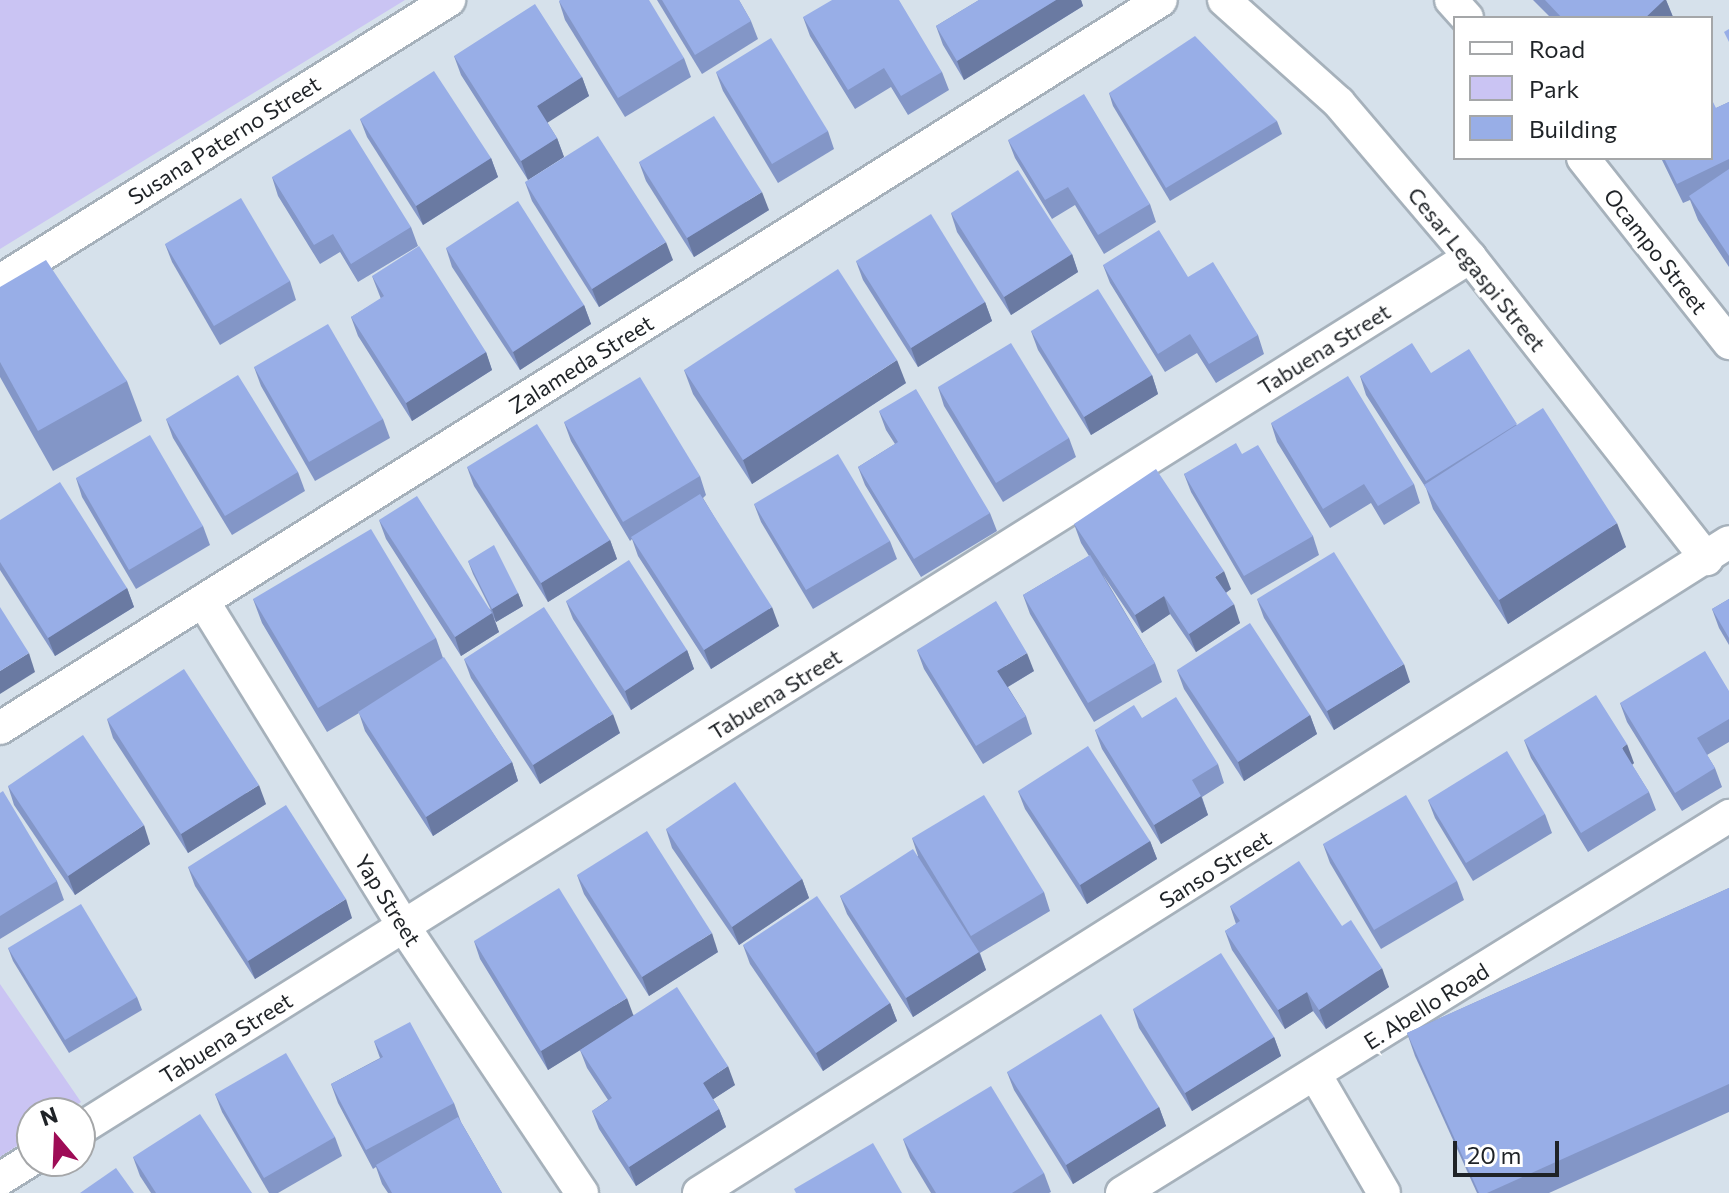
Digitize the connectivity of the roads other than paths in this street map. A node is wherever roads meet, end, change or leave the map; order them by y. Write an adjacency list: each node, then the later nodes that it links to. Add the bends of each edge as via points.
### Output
1 (449, 0): 8 (street, Susana Paterno Street)
2 (1161, 0): 11 (street, Zalameda Street)
3 (1224, 0): 7 (street, Cesar Legaspi Street, via 1339,103)
4 (1451, 0): 5 (street)
5 (1465, 16)
6 (1585, 160): 9 (street, Ocampo Street)
7 (1470, 257): 10 (street, Cesar Legaspi Street); 14 (street, Tabuena Street)
8 (0, 281)
9 (1729, 343)
10 (1718, 550): 18 (street, Sanso Street)
11 (203, 601): 12 (street, Zalameda Street); 14 (street, Yap Street)
12 (0, 728)
13 (1729, 816): 15 (street, E. Abello Road)
14 (404, 927): 16 (street, Tabuena Street); 17 (street, Yap Street)
15 (1316, 1076): 19 (street, E. Abello Road); 20 (street)
16 (96, 1119)
17 (582, 1193)
18 (699, 1193)
19 (1122, 1193)
20 (1384, 1193)

